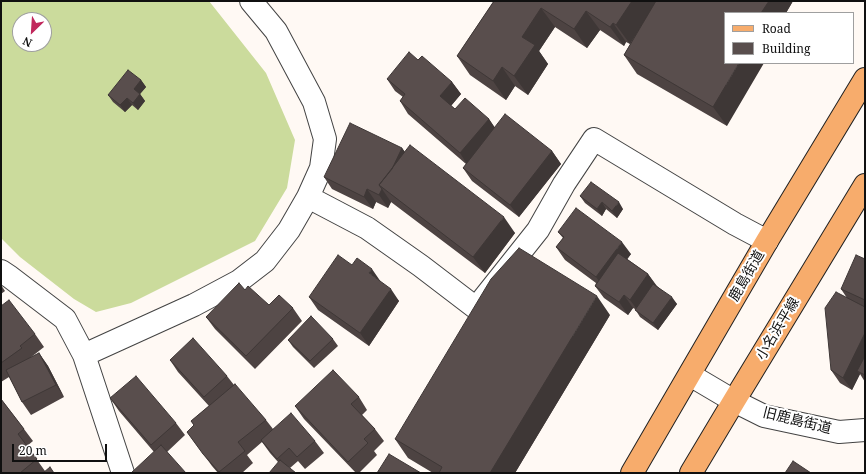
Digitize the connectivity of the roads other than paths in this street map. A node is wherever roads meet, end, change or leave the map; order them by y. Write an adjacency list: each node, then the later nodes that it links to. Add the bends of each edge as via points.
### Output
1 (251, 1): 4 (street, via 276,31 314,102 325,139 321,168)
2 (865, 79): 5 (main road, 鹿島街道)
3 (865, 185): 9 (main road, 小名浜平線)
4 (308, 197): 5 (street, via 367,228 476,308 538,230 594,139); 7 (street, via 290,230 265,261 239,280 194,305)
5 (767, 241): 8 (main road, 鹿島街道)
6 (1, 271): 7 (street, via 65,319)
7 (84, 355): 11 (street)
8 (690, 375): 9 (street, 旧鹿島街道); 12 (main road, 鹿島街道)
9 (734, 401): 10 (street, 旧鹿島街道, via 764,416 839,432); 13 (main road, 小名浜平線)
10 (865, 430)
11 (123, 473)
12 (632, 473)
13 (691, 473)

